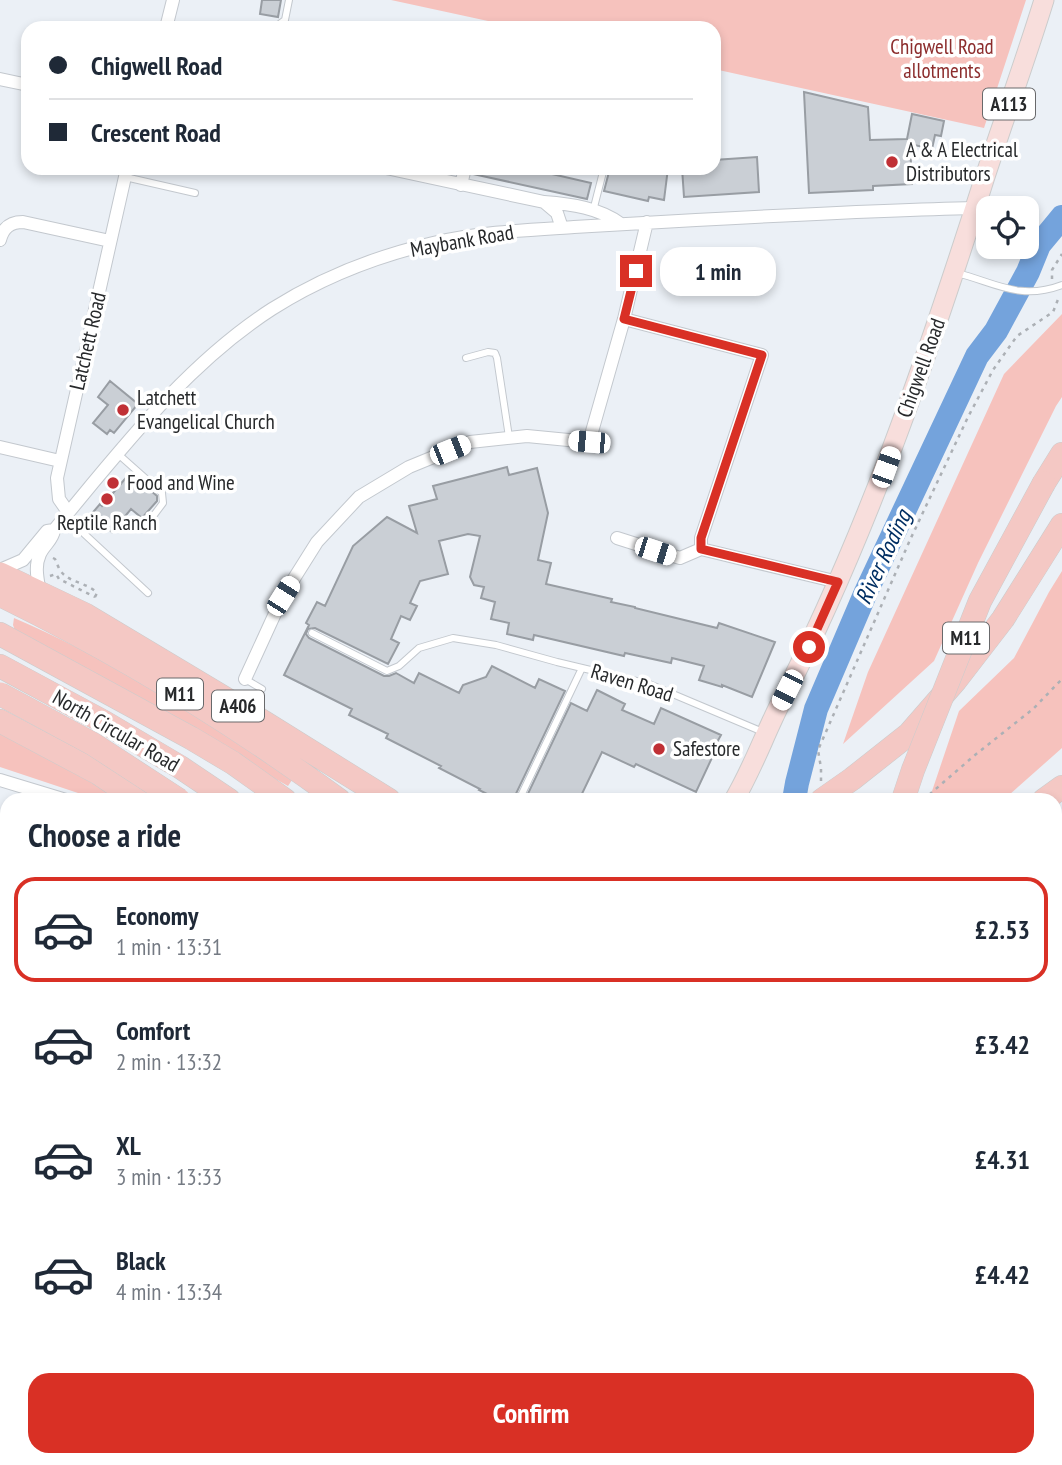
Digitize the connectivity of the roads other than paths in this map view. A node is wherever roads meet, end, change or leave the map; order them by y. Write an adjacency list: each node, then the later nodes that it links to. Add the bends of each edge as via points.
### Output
1 (173, 0): 4 (street)
2 (289, 0): 5 (lane)
3 (1044, 0): 16 (main road, Chigwell Road / A113)
4 (168, 21)
5 (284, 21)
6 (0, 79): 7 (street)
7 (21, 84)
8 (125, 175): 22 (street, Latchett Road)
9 (136, 175): 14 (lane)
10 (417, 175): 13 (street)
11 (463, 175): 13 (street)
12 (602, 175): 17 (lane)
13 (461, 185): 15 (street)
14 (195, 193)
15 (544, 202): 17 (street); 20 (street, via 557,213)
16 (975, 208): 18 (street, Maybank Road); 23 (main road, Chigwell Road / A113)
17 (593, 211): 19 (street, via 609,215)
18 (647, 222): 19 (street, Maybank Road); 25 (street)
19 (621, 225): 20 (street, Maybank Road)
20 (562, 228): 29 (street, Maybank Road, via 432,243 354,268 302,292 213,354)
21 (0, 240): 22 (street, via 8,226 23,222)
22 (110, 241): 31 (street, Latchett Road)
23 (955, 273): 24 (lane, via 1018,292); 39 (main road, Chigwell Road / A113, via 886,467)
24 (1062, 285)
25 (624, 319): 27 (street, via 589,442); 37 (street, via 762,355)
26 (466, 358): 27 (lane, via 488,352 498,358)
27 (509, 437): 49 (street, via 470,442 409,467 359,497 317,542 283,596)
28 (0, 447): 31 (street)
29 (118, 454): 32 (street, Maybank Road); 33 (lane, via 162,493 163,503)
30 (1062, 454): 65 (highway, M11, bridge, via 980,601)
31 (60, 461): 32 (street, Latchett Road, via 57,489)
32 (67, 514): 35 (street, Maybank Road); 40 (lane)
33 (148, 523)
34 (1062, 525): 64 (highway, M11, via 1003,619 909,734 852,779)
35 (54, 530): 38 (street, Maybank Road, via 47,531 23,560); 41 (street, Maybank Road, via 38,562)
36 (617, 538): 37 (street, via 680,558)
37 (701, 549): 39 (street)
38 (0, 572): 41 (highway, A406)
39 (838, 582): 53 (main road, Chigwell Road / A113)
40 (148, 593)
41 (40, 594): 61 (highway, A406, via 86,615)
42 (0, 595): 44 (highway, M11)
43 (0, 604): 44 (highway)
44 (59, 625): 60 (highway, M11, via 156,679)
45 (312, 633): 48 (lane, Raven Road, via 387,671 419,648 453,638)
46 (0, 634): 59 (highway, North Circular Road / A406, via 191,738)
47 (0, 666): 58 (highway, North Circular Road, via 104,722)
48 (582, 668): 53 (lane, Raven Road, via 649,684); 62 (lane)
49 (245, 679): 50 (lane)
50 (262, 689)
51 (0, 694): 57 (highway, bridge, via 93,744)
52 (0, 721): 56 (highway)
53 (765, 733): 63 (main road, Chigwell Road / A113)
54 (0, 780): 55 (street)
55 (43, 793)
56 (128, 793)
57 (168, 793)
58 (219, 793)
59 (277, 793)
60 (330, 793)
61 (377, 793)
62 (522, 793)
63 (738, 793)
64 (825, 793)
65 (905, 793)

